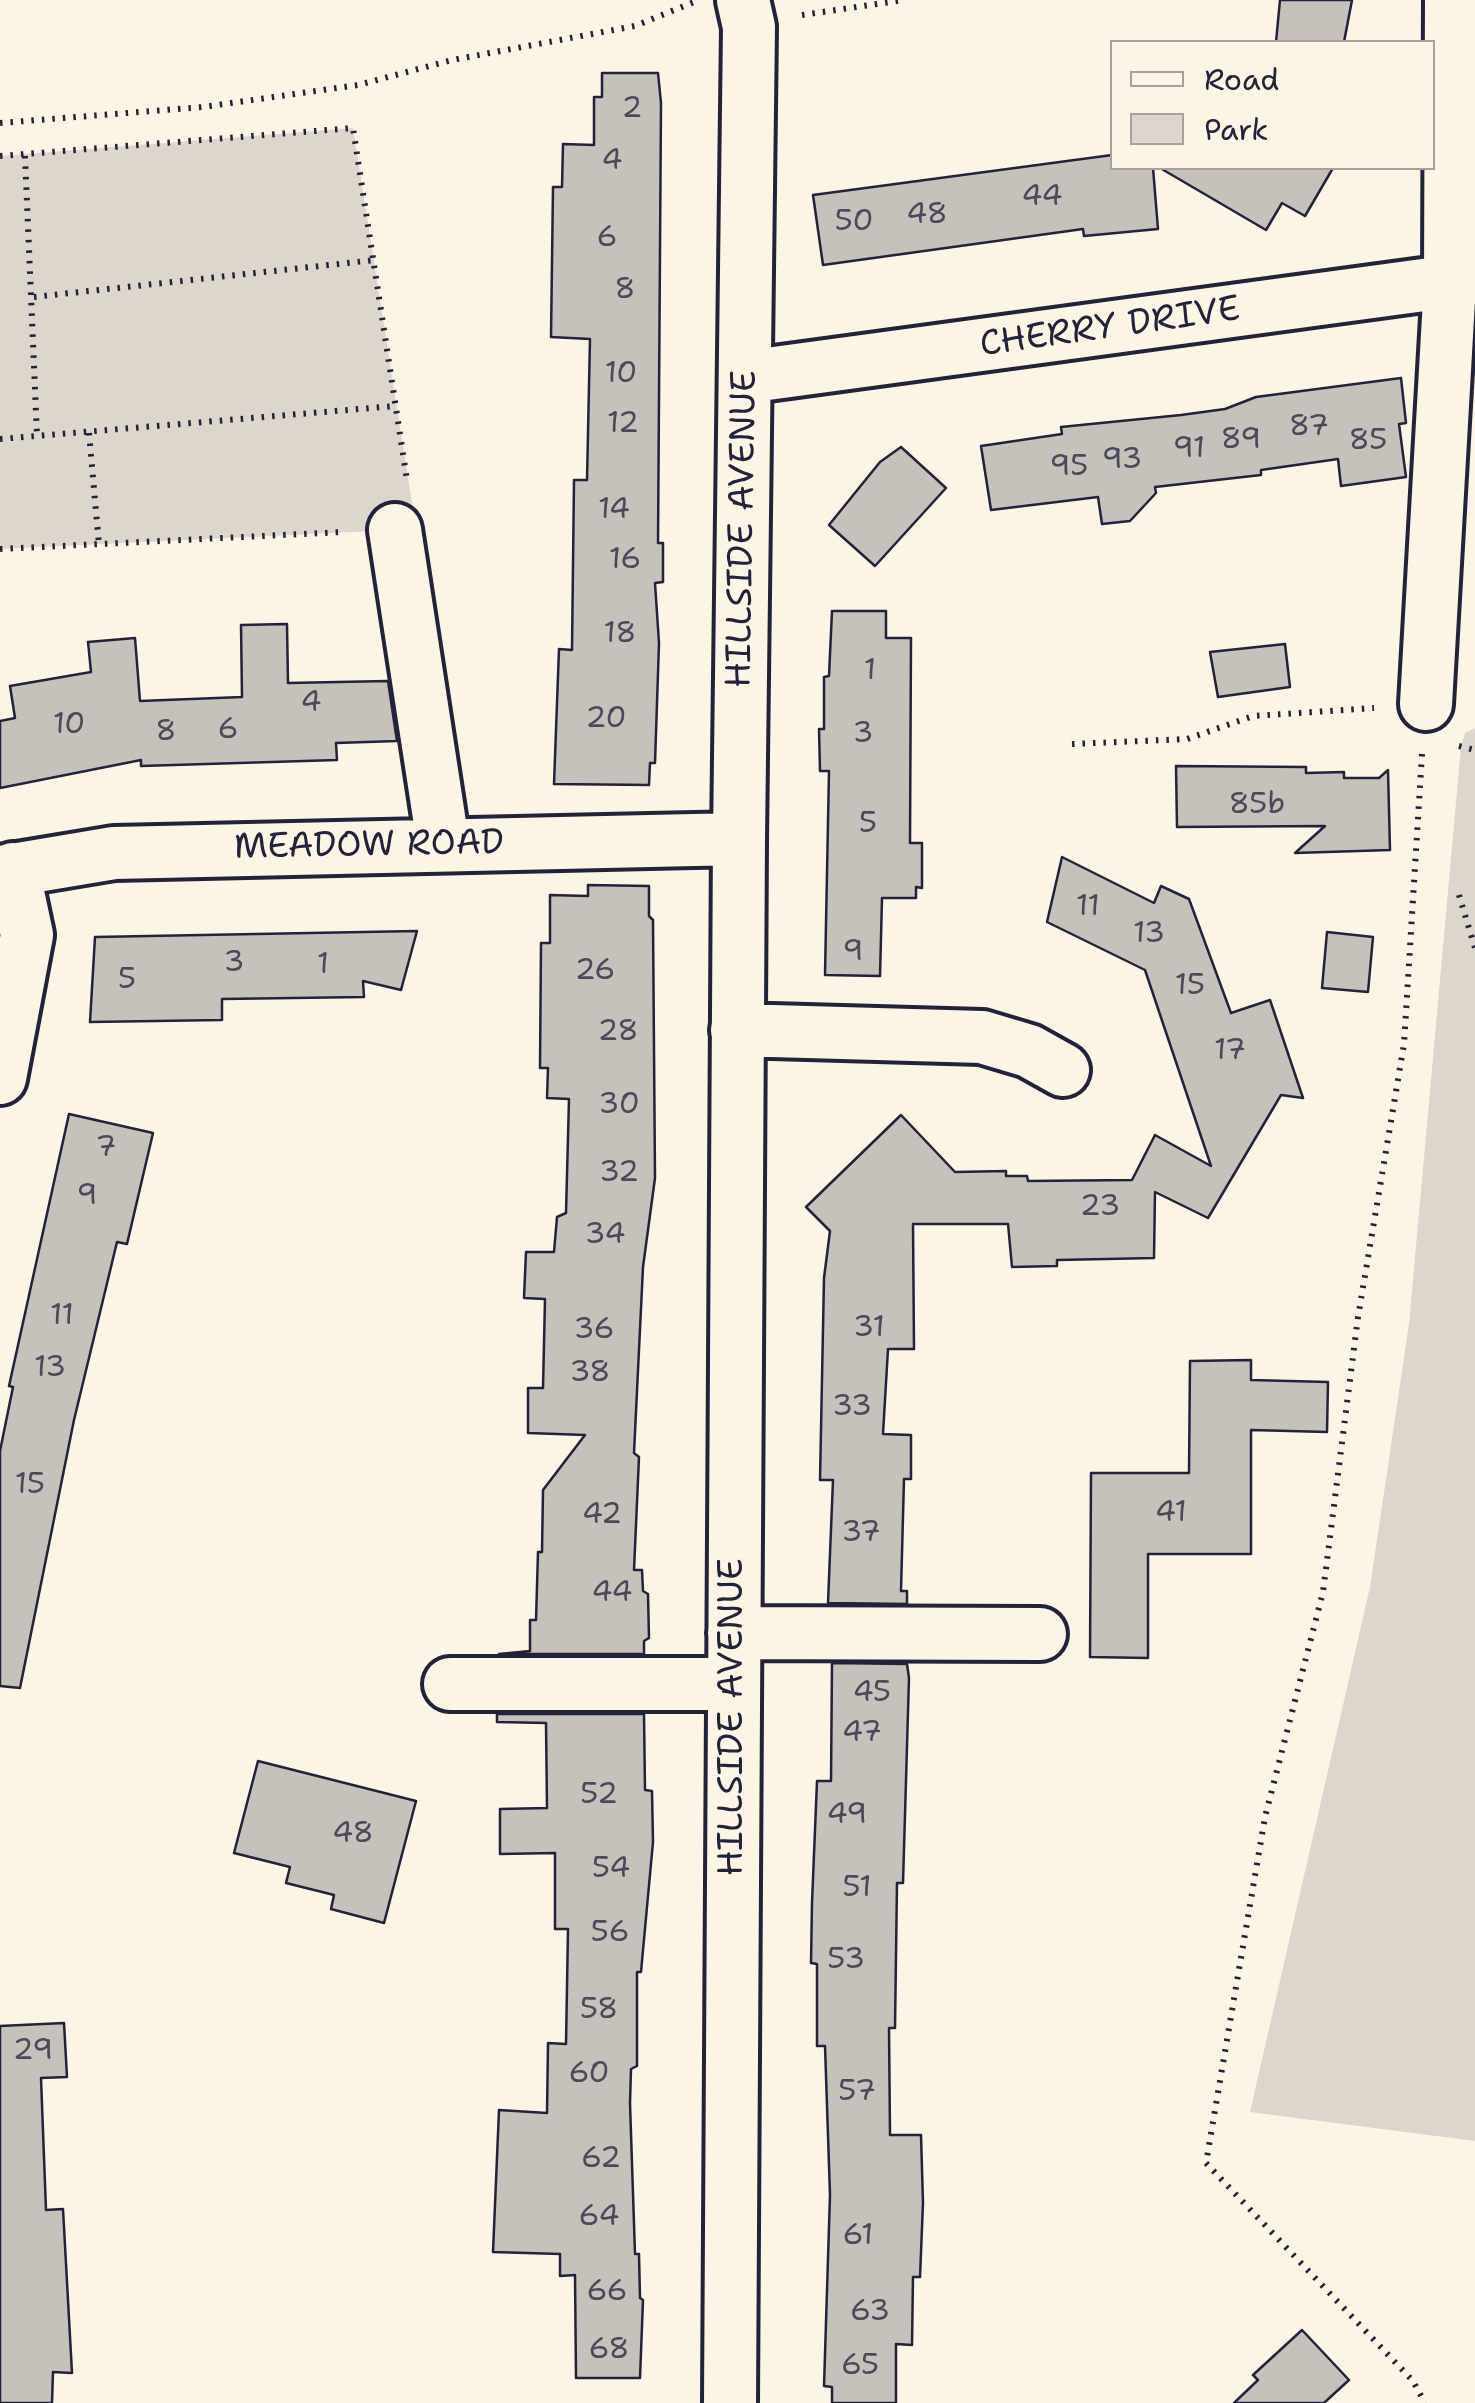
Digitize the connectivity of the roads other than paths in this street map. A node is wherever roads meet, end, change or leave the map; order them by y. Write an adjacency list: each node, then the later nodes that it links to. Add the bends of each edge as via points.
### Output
1 (1452, 0): 3 (street)
2 (746, 14): 4 (street, HILLSIDE AVENUE)
3 (1462, 280): 4 (street, CHERRY DRIVE); 6 (street)
4 (745, 377): 7 (street, HILLSIDE AVENUE)
5 (395, 530): 8 (street)
6 (1426, 704)
7 (739, 839): 8 (street, MEADOW ROAD); 10 (street, HILLSIDE AVENUE)
8 (444, 843): 9 (street, MEADOW ROAD, via 114,853)
9 (7, 870): 12 (street, via 27,935)
10 (737, 1030): 11 (street, via 982,1037); 13 (street, HILLSIDE AVENUE)
11 (1063, 1070)
12 (0, 1078)
13 (734, 1633): 14 (street); 16 (street, HILLSIDE AVENUE)
14 (1040, 1634)
15 (450, 1684): 16 (street)
16 (734, 1684): 17 (street, HILLSIDE AVENUE)
17 (730, 2403)

